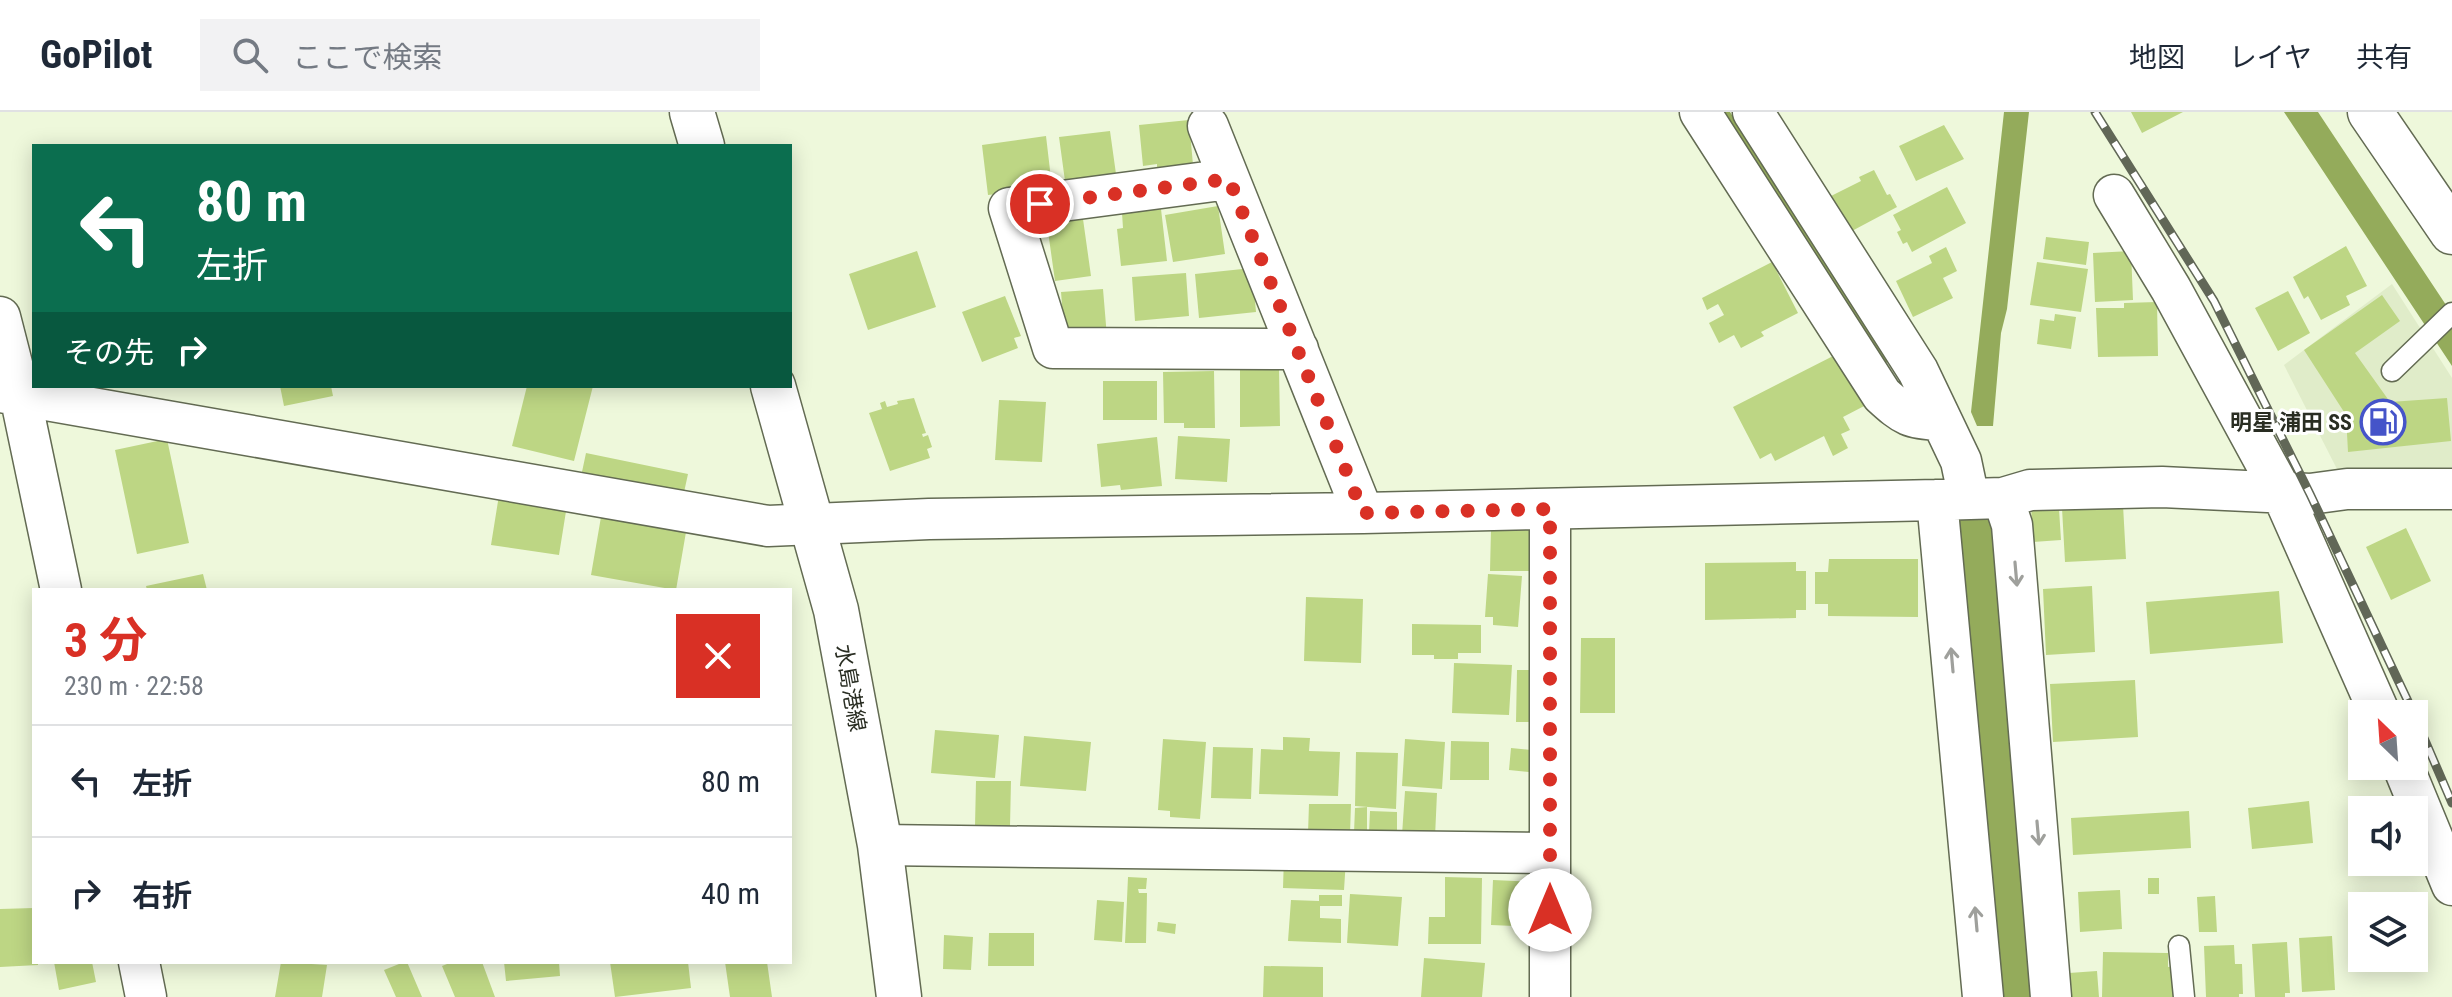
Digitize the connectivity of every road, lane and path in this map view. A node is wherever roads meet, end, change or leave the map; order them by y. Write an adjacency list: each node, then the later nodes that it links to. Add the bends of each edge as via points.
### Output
1 (692, 112): 6 (main road)
2 (1700, 112): 16 (street, via 1882,395 1902,414)
3 (1753, 112): 16 (street, via 1918,371)
4 (2370, 112): 9 (main road)
5 (1208, 126): 7 (street)
6 (701, 144)
7 (1229, 179): 12 (street); 12 (street, via 1009,208 1053,348)
8 (2114, 195): 18 (street)
9 (2452, 232)
10 (2452, 313): 13 (lane)
11 (0, 317): 15 (street)
12 (1298, 349): 21 (street)
13 (2392, 371)
14 (774, 388): 22 (main road, 水島港線)
15 (10, 393): 22 (street, via 768,526); 23 (street)
16 (1941, 420): 19 (street, via 1961,461)
17 (2452, 489): 18 (street)
18 (2282, 493): 19 (street, via 2147,487 2030,490); 24 (street)
19 (1970, 499): 20 (street); 34 (street, one-way to 19); 35 (street, one-way to 35, via 2012,525)
20 (1550, 509): 21 (street); 27 (street)
21 (1363, 513): 22 (street)
22 (813, 524): 26 (main road, 水島港線, via 836,610)
23 (60, 588)
24 (2374, 700)
25 (2409, 780): 28 (street)
26 (880, 845): 27 (street); 32 (main road, 水島港線)
27 (1550, 853): 33 (street)
28 (2452, 885)
29 (2179, 946): 36 (lane)
30 (139, 964): 31 (street)
31 (146, 997)
32 (899, 997)
33 (1550, 997)
34 (1983, 997)
35 (2051, 997)
36 (2184, 997)

